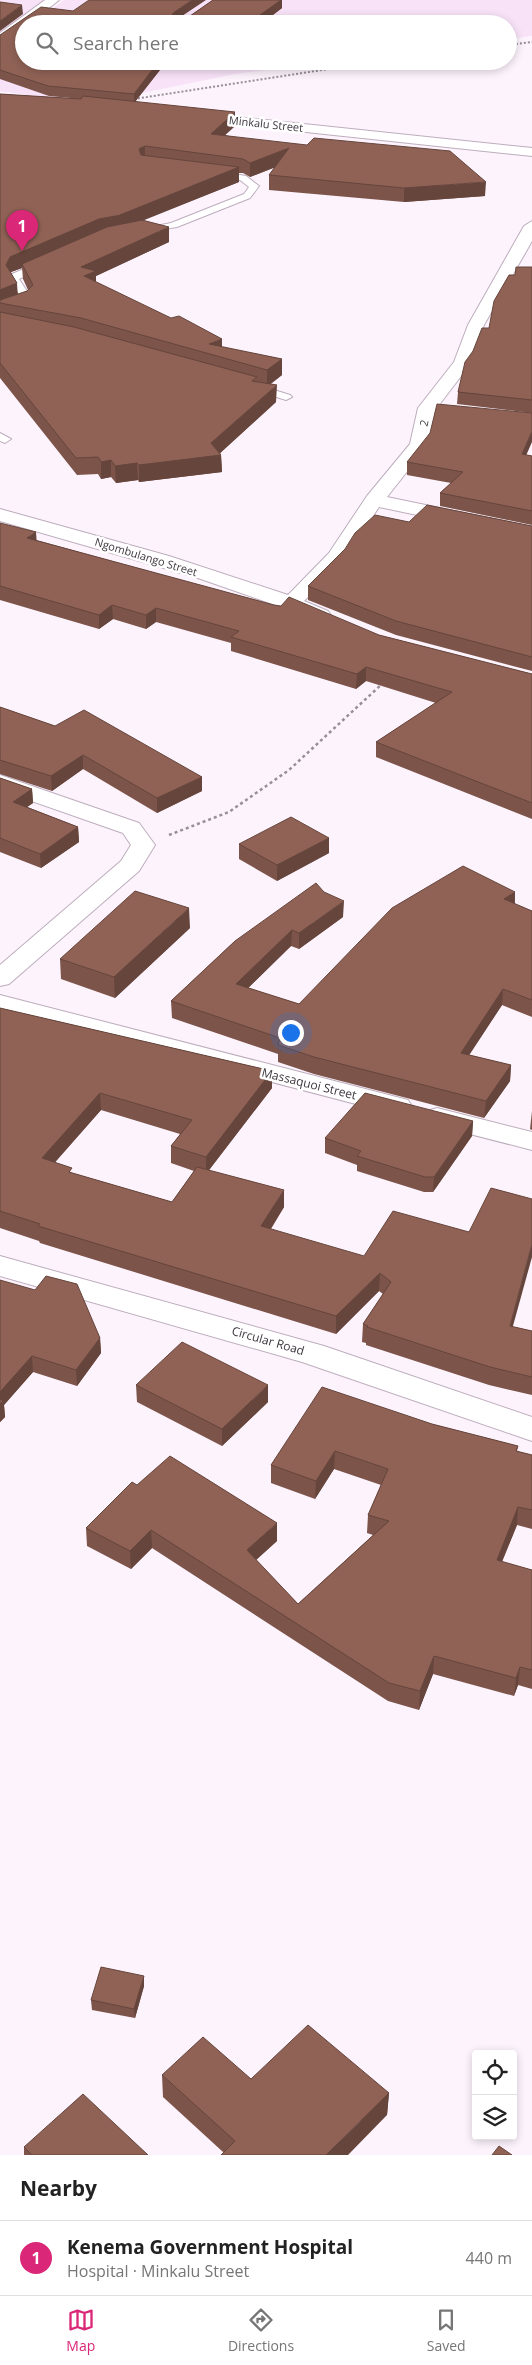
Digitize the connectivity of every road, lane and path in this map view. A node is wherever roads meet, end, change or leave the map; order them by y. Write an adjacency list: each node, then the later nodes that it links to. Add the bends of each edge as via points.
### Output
1 (53, 0): 2 (street)
2 (34, 15)
3 (15, 29): 4 (street)
4 (0, 39)
5 (532, 42): 6 (path)
6 (517, 44)
7 (322, 70): 8 (path)
8 (128, 100)
9 (185, 115): 10 (street, Minkalu Street)
10 (532, 152)
11 (209, 173): 13 (lane, via 243,178 254,186 247,196 174,226)
12 (532, 226): 18 (street, 2, via 476,325 462,363)
13 (136, 232)
14 (58, 257): 15 (lane, via 16,276 15,284 27,299)
15 (0, 312)
16 (241, 383): 17 (lane)
17 (286, 397)
18 (427, 408): 19 (street); 20 (street, 2, via 419,445)
19 (446, 410)
20 (374, 500): 22 (street); 23 (street, 2, via 336,558)
21 (0, 515): 23 (street, Ngombulango Street, via 162,561)
22 (532, 532)
23 (291, 603): 24 (street, Ngombulango Street)
24 (343, 624)
25 (386, 681): 27 (path, via 289,770 229,812)
26 (0, 782): 27 (street, via 131,828)
27 (143, 845): 28 (street, via 130,866)
28 (0, 978)
29 (0, 1002): 30 (street, Massaquoi Street)
30 (532, 1141)
31 (0, 1266): 32 (street, Circular Road, via 313,1354)
32 (532, 1429)

